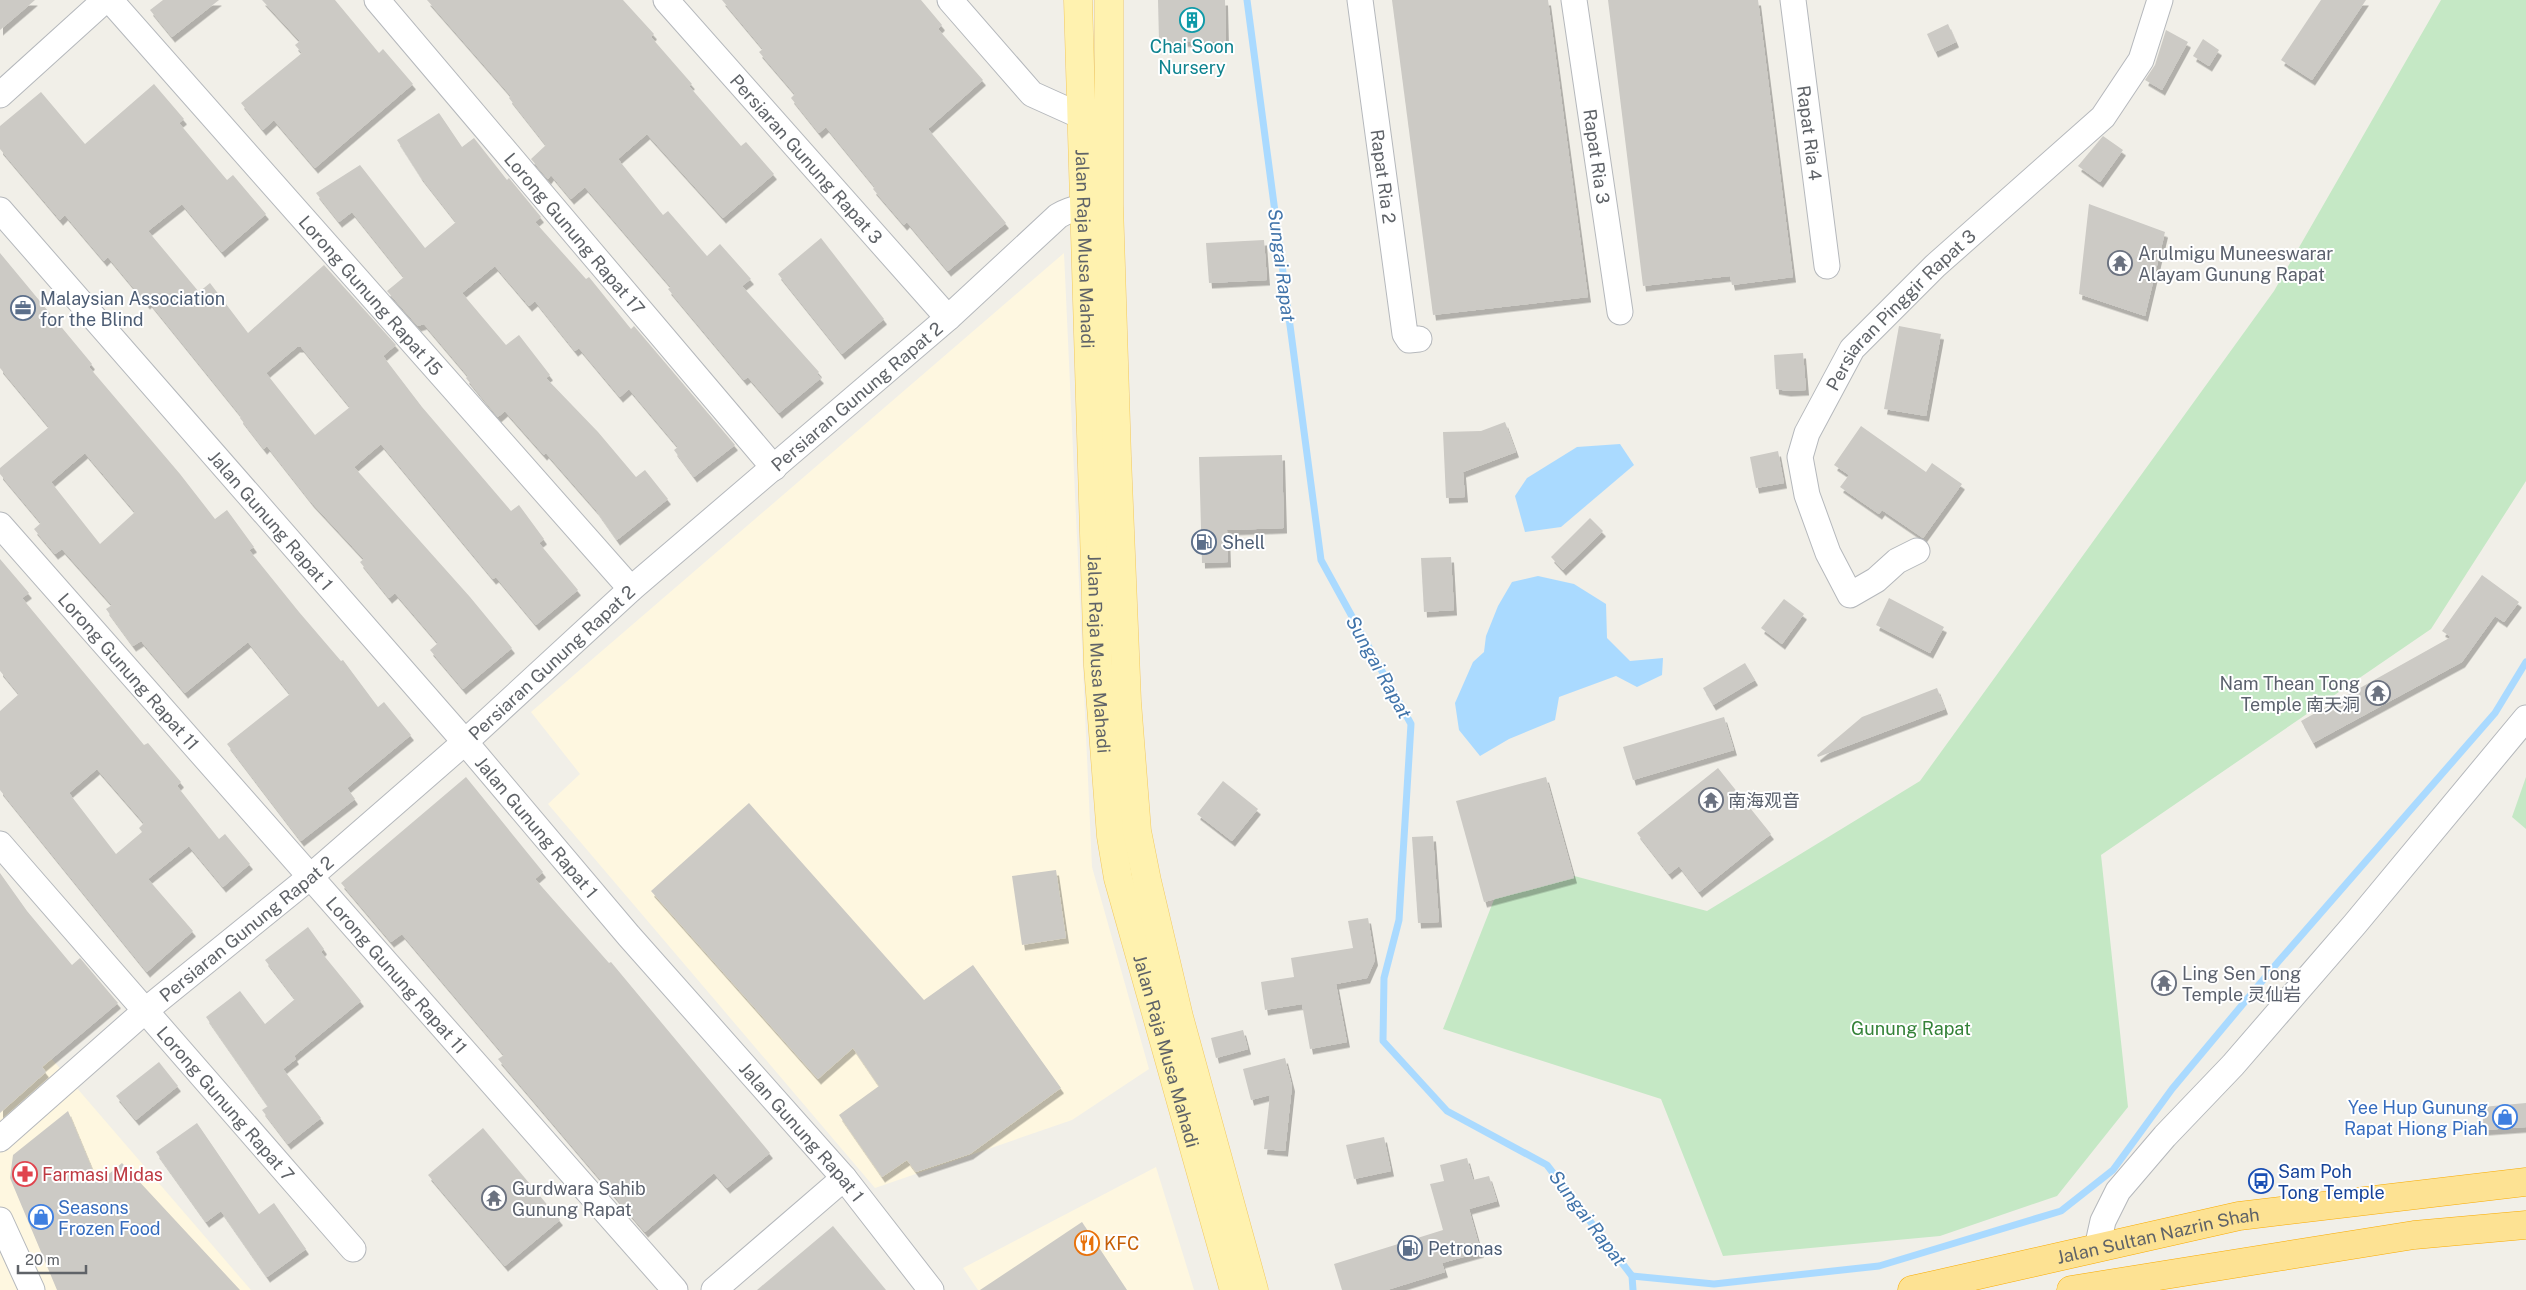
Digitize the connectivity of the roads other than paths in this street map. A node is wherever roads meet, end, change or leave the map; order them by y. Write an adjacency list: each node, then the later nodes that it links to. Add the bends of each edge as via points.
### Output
1 (105, 0): 12 (street)
2 (110, 0): 23 (street, Lorong Gunung Rapat 15)
3 (377, 0): 20 (street, Lorong Gunung Rapat 17)
4 (666, 0): 18 (street, Persiaran Gunung Rapat 3)
5 (950, 0): 13 (street, via 1032,94)
6 (1078, 0): 13 (main road, Jalan Raja Musa Mahadi)
7 (1109, 0): 14 (main road, Jalan Raja Musa Mahadi)
8 (1360, 0): 19 (street, Rapat Ria 2, via 1405,334 1410,340)
9 (1574, 0): 17 (street, Rapat Ria 3)
10 (1793, 0): 16 (street, Rapat Ria 4)
11 (2160, 0): 22 (street, Persiaran Pinggir Rapat 3, via 2141,60 2102,117 1935,266 1852,348 1807,433 1800,457 1807,495 1828,553 1850,595 1876,580 1896,561)
12 (0, 95)
13 (1083, 117): 14 (main road, Jalan Raja Musa Mahadi)
14 (1096, 206): 18 (street, Persiaran Gunung Rapat 2, via 1068,210 1058,216); 40 (main road, Jalan Raja Musa Mahadi, via 1098,666 1111,836 1118,878); 41 (main road, Jalan Raja Musa Mahadi, via 1137,832 1179,1017)
15 (0, 210): 25 (street, Jalan Gunung Rapat 1)
16 (1827, 266)
17 (1620, 312)
18 (948, 318): 20 (street, Persiaran Gunung Rapat 2)
19 (1419, 339)
20 (774, 468): 23 (street, Persiaran Gunung Rapat 2)
21 (0, 525): 27 (street, Lorong Gunung Rapat 11)
22 (1918, 551)
23 (631, 589): 25 (street, Persiaran Gunung Rapat 2)
24 (2526, 718): 34 (street, via 2265,1028 2118,1191 2103,1220)
25 (466, 742): 27 (street, Persiaran Gunung Rapat 2); 30 (street, Jalan Gunung Rapat 1, via 629,936)
26 (0, 844): 28 (street, Lorong Gunung Rapat 7)
27 (310, 877): 28 (street, Persiaran Gunung Rapat 2); 37 (street, Lorong Gunung Rapat 11)
28 (146, 1010): 29 (street, Persiaran Gunung Rapat 2); 35 (street, Lorong Gunung Rapat 7)
29 (0, 1139)
30 (844, 1178): 38 (street); 39 (street, Jalan Gunung Rapat 1)
31 (2526, 1182): 34 (highway, Jalan Sultan Nazrin Shah, via 2239,1216)
32 (0, 1220): 36 (street)
33 (2526, 1225): 43 (highway, Jalan Sultan Nazrin Shah, via 2414,1235)
34 (2097, 1248): 42 (highway, Jalan Sultan Nazrin Shah)
35 (353, 1249)
36 (32, 1290)
37 (675, 1290)
38 (714, 1290)
39 (931, 1290)
40 (1234, 1290)
41 (1254, 1290)
42 (1912, 1290)
43 (2071, 1290)

